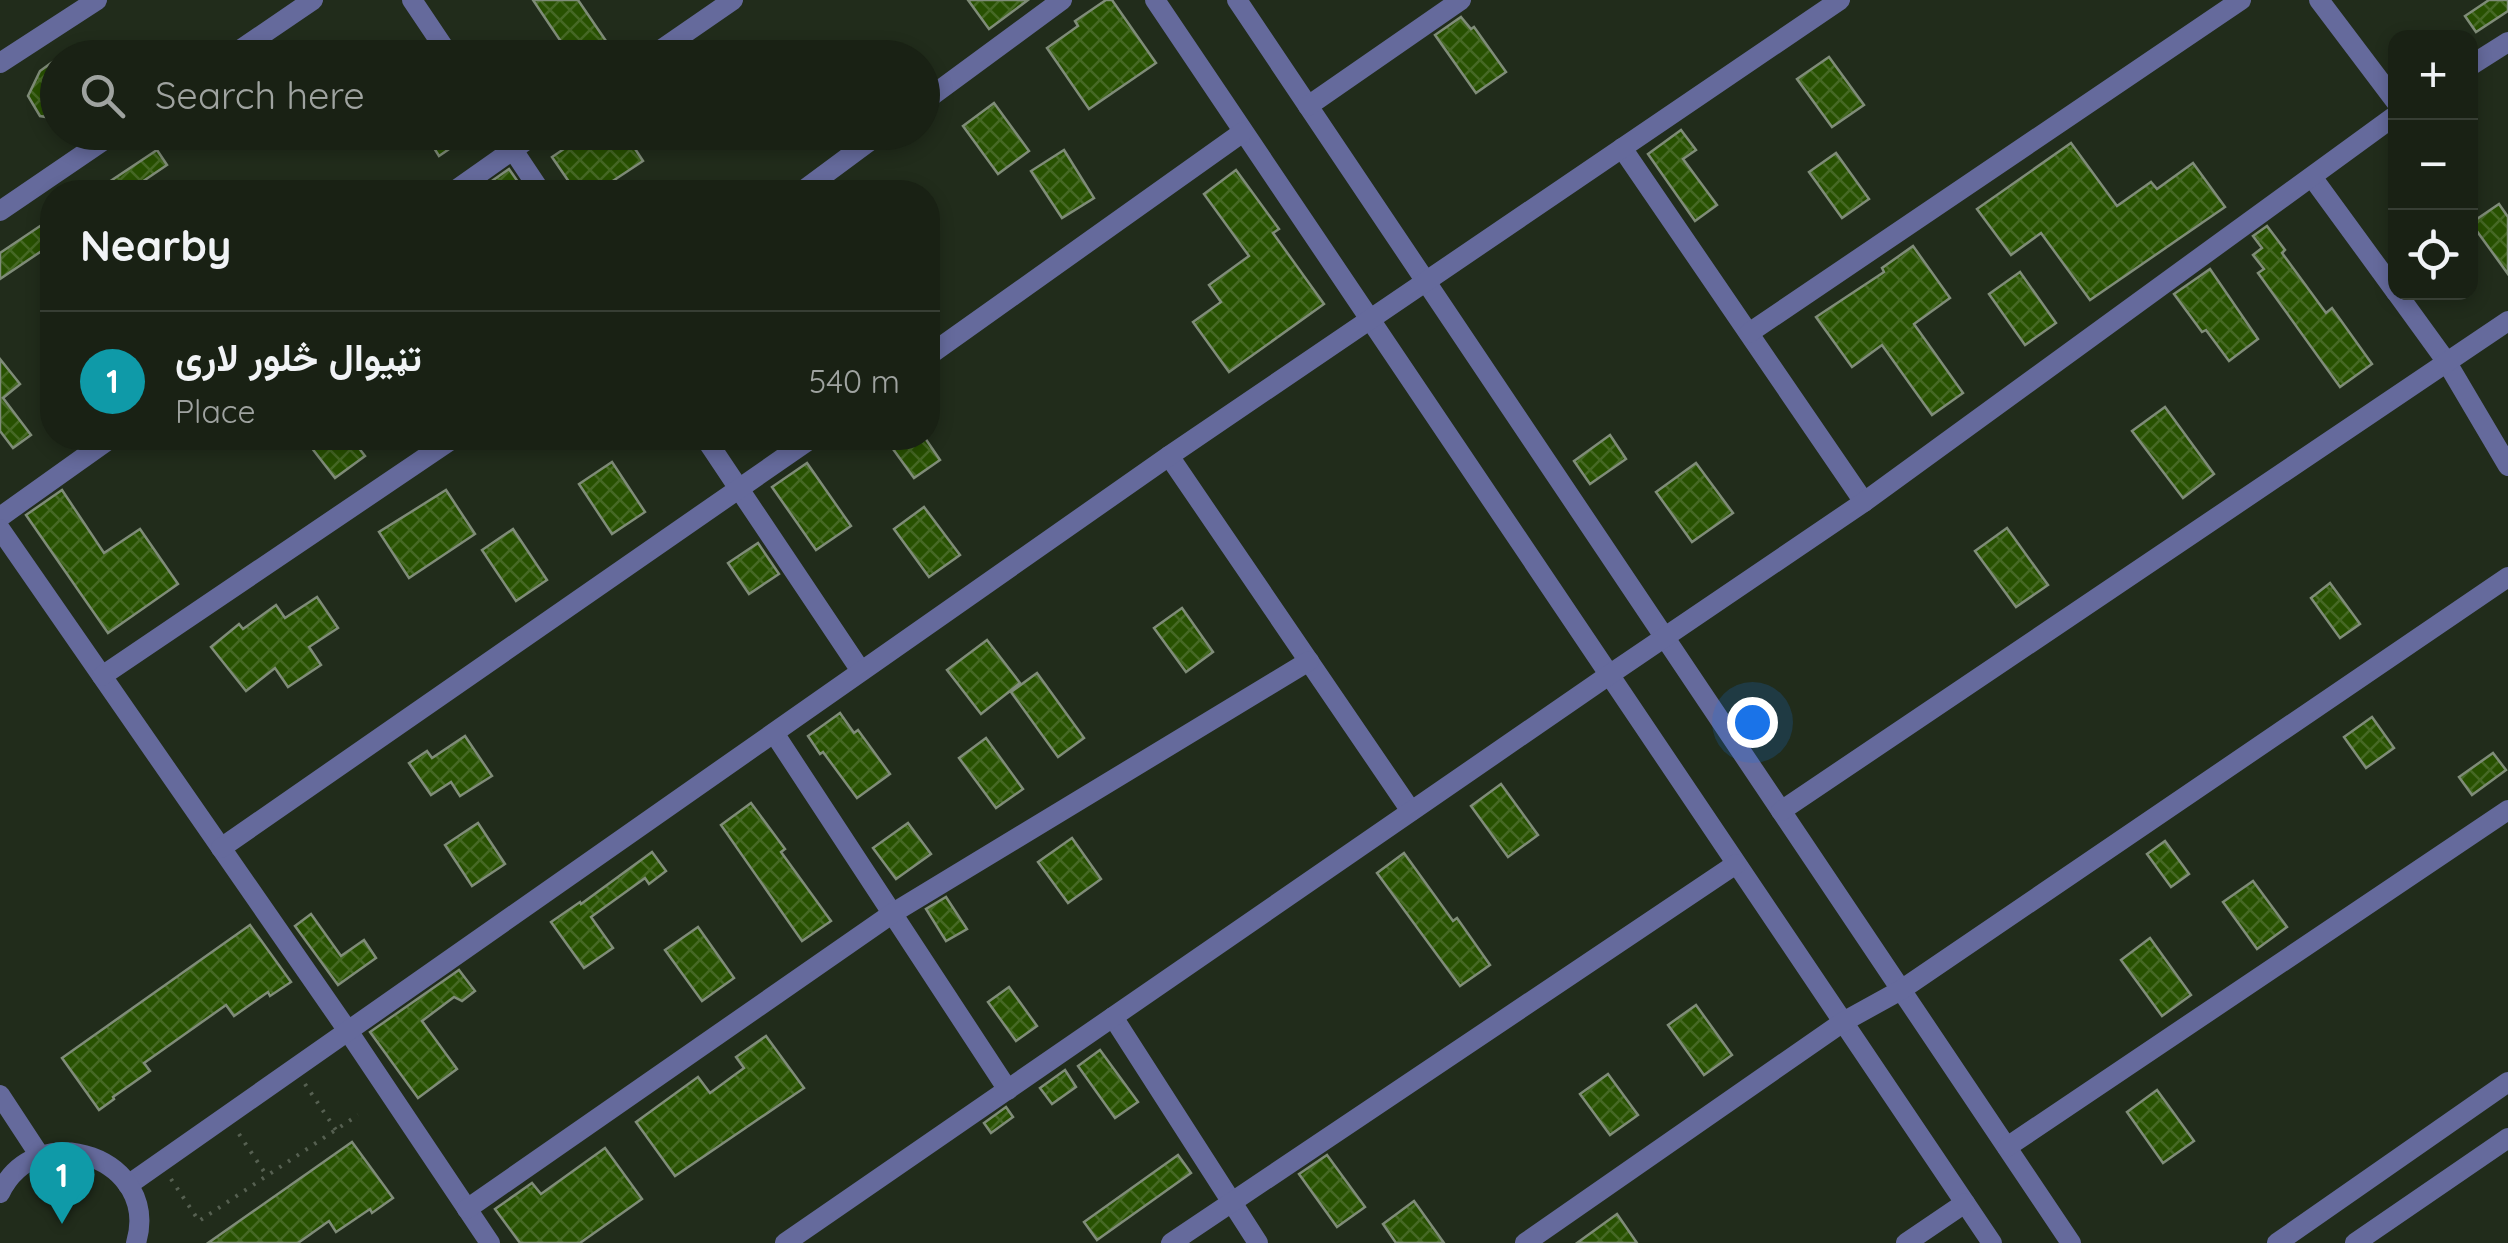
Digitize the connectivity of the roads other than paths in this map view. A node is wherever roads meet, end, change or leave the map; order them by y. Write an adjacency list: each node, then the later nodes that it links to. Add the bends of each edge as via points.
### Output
1 (97, 0): 17 (street)
2 (313, 0): 12 (street)
3 (412, 0): 13 (street)
4 (733, 0): 14 (street)
5 (1062, 0): 18 (street)
6 (1156, 0): 22 (street)
7 (1237, 0): 20 (street)
8 (1461, 0): 20 (street)
9 (1840, 0): 23 (street)
10 (2241, 0): 40 (street)
11 (2318, 0): 19 (street)
12 (254, 40)
13 (439, 40)
14 (674, 40)
15 (2508, 42): 16 (street)
16 (2478, 61)
17 (0, 63)
18 (940, 90)
19 (2388, 92)
20 (1308, 106): 35 (street)
21 (2389, 120): 28 (street)
22 (1242, 132): 39 (street); 41 (street)
23 (1622, 148): 35 (street); 40 (street)
24 (90, 150): 29 (street)
25 (497, 150): 30 (street)
26 (513, 150): 31 (street)
27 (858, 150): 32 (street)
28 (2312, 177): 36 (street); 50 (street)
29 (46, 180)
30 (466, 180)
31 (533, 180)
32 (817, 180)
33 (40, 184): 34 (street)
34 (0, 211)
35 (1426, 281): 39 (street); 54 (street)
36 (2388, 281)
37 (2402, 300): 42 (street)
38 (2508, 320): 42 (street)
39 (1370, 321): 47 (street); 57 (street)
40 (1748, 333): 50 (street)
41 (940, 347)
42 (2446, 361): 48 (street); 62 (street)
43 (94, 450): 51 (street)
44 (436, 450): 58 (street)
45 (712, 450): 49 (street)
46 (795, 450): 49 (street)
47 (1169, 456): 55 (street); 56 (street)
48 (2508, 466)
49 (739, 490): 56 (street); 63 (street)
50 (1864, 502): 54 (street)
51 (0, 517)
52 (0, 528): 58 (street)
53 (2508, 577): 66 (street)
54 (1665, 638): 57 (street); 62 (street)
55 (1310, 661): 61 (street); 65 (street)
56 (861, 672): 59 (street)
57 (1609, 675): 61 (street); 64 (street)
58 (102, 676): 63 (street)
59 (774, 732): 65 (street); 69 (street)
60 (2508, 810): 74 (street)
61 (1411, 811): 67 (street)
62 (1781, 811): 66 (street)
63 (221, 848): 69 (street)
64 (1736, 864): 68 (street); 78 (street)
65 (893, 913): 71 (street); 80 (street)
66 (1901, 990): 68 (street); 74 (street)
67 (1113, 1017): 71 (street); 78 (street)
68 (1843, 1022): 79 (street); 86 (street)
69 (348, 1031): 76 (street); 80 (street)
70 (2508, 1082): 90 (street)
71 (1008, 1090): 83 (street)
72 (0, 1095): 75 (street)
73 (2508, 1138): 91 (street)
74 (2007, 1147): 89 (street)
75 (40, 1156): 76 (street, via 89,1155); 77 (street)
76 (128, 1184): 81 (street, via 138,1208)
77 (1, 1188)
78 (1232, 1202): 84 (street); 85 (street)
79 (1965, 1203): 87 (street); 88 (street)
80 (467, 1209): 82 (street)
81 (136, 1243)
82 (490, 1243)
83 (785, 1243)
84 (1171, 1243)
85 (1258, 1243)
86 (1525, 1243)
87 (1906, 1243)
88 (1992, 1243)
89 (2071, 1243)
90 (2277, 1243)
91 (2355, 1243)

